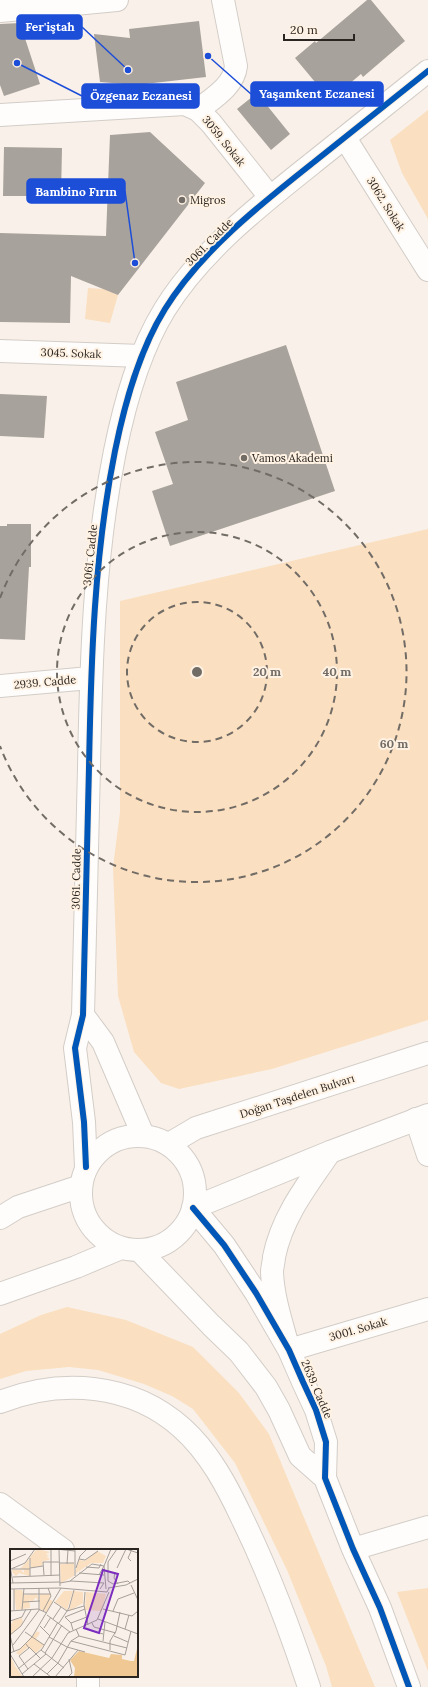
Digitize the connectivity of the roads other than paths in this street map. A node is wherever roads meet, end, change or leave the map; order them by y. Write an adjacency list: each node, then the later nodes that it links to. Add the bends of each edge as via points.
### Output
1 (117, 0): 3 (street)
2 (223, 0): 5 (street, via 235,72 229,84)
3 (0, 11)
4 (428, 71): 7 (street, 3061. Cadde)
5 (198, 110): 6 (street, 3059. Sokak, via 185,104); 8 (street, 3059. Sokak)
6 (0, 115)
7 (345, 138): 8 (street, 3061. Cadde); 9 (street, 3062. Sokak)
8 (270, 197): 11 (street, 3061. Cadde, via 187,279 165,309)
9 (428, 270)
10 (0, 351): 11 (street, 3045. Sokak)
11 (142, 356): 12 (street, 3061. Cadde, via 128,398 103,521)
12 (90, 678): 13 (street, 2939. Cadde); 14 (street, 3061. Cadde)
13 (0, 686)
14 (83, 1015): 17 (street, via 103,1042); 21 (street, 3061. Cadde, via 75,1048 84,1122)
15 (428, 1053): 18 (street, Doğan Taşdelen Bulvarı, via 196,1128)
16 (422, 1117): 19 (street); 20 (street)
17 (143, 1135): 18 (street); 21 (street, via 126,1136 110,1142 96,1153)
18 (169, 1144): 22 (street, via 182,1156 192,1172 195,1184)
19 (330, 1152): 22 (street); 27 (street, via 300,1194 276,1247 272,1271)
20 (428, 1155)
21 (84, 1177): 23 (street); 24 (street, via 81,1199 90,1224 109,1242)
22 (193, 1208): 24 (street, via 185,1225 173,1238 157,1247); 27 (street, 2639. Cadde, via 241,1270)
23 (0, 1218)
24 (130, 1249): 25 (street); 29 (street, 2639. Cadde, via 239,1352 279,1410 300,1456)
25 (0, 1294)
26 (428, 1308): 27 (street, 3001. Sokak)
27 (289, 1350): 29 (street, 2639. Cadde, via 316,1410 326,1442)
28 (0, 1402): 34 (street, via 28,1392 53,1388 96,1389 120,1394 148,1405 182,1428 210,1460 234,1501 271,1582)
29 (325, 1478): 33 (street, 2639. Cadde)
30 (0, 1504): 32 (street)
31 (428, 1527): 33 (street)
32 (62, 1549)
33 (353, 1549): 35 (street, 2639. Cadde, via 380,1608)
34 (309, 1687)
35 (409, 1687)

